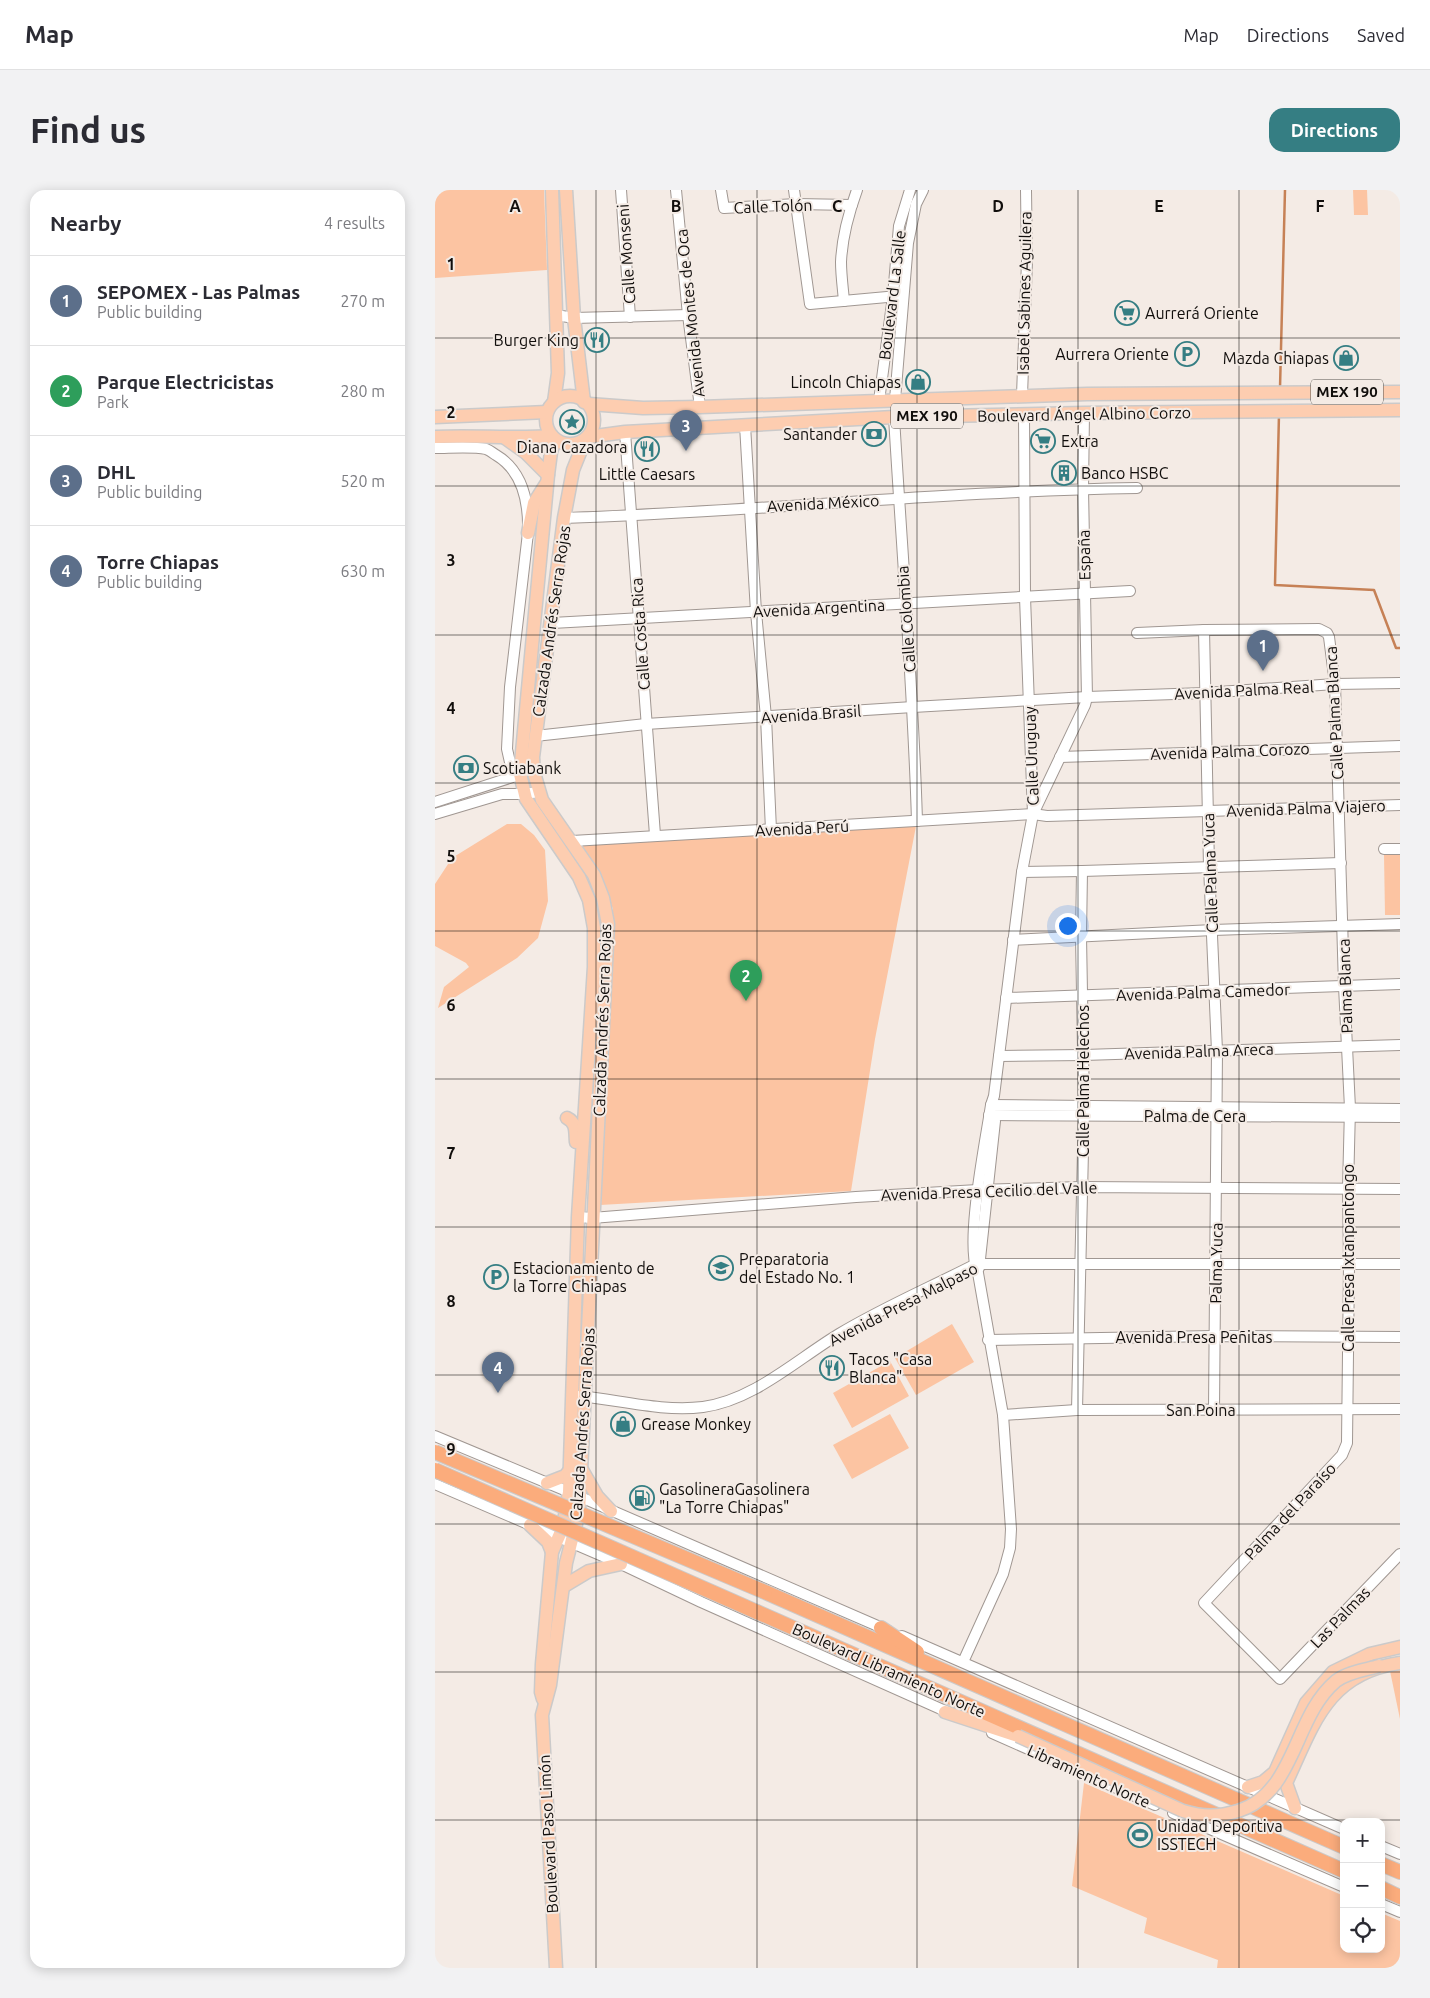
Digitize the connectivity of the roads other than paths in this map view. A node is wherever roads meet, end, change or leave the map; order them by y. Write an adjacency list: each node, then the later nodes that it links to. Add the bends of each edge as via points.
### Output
1 (552, 190): 15 (main road)
2 (566, 190): 18 (main road)
3 (621, 190): 17 (street, Calle Monseni)
4 (676, 190): 16 (street, Avenida Montes de Oca)
5 (721, 190): 11 (street, Calle Tolón, via 724,208)
6 (794, 190): 11 (street)
7 (857, 190): 12 (street)
8 (910, 190): 13 (street, Boulevard La Salle, via 899,226)
9 (923, 190): 13 (street, Boulevard La Salle, via 916,204)
10 (1027, 190): 21 (street, Isabel Sabines Aguilera)
11 (796, 204): 12 (street, Calle Tolón); 14 (street, via 810,304)
12 (851, 205): 14 (street, via 841,262)
13 (898, 296): 14 (street); 23 (street, Boulevard La Salle); 24 (street, Boulevard La Salle)
14 (843, 301)
15 (557, 315): 18 (street); 26 (main road, via 558,373)
16 (688, 315): 17 (street); 27 (street, Avenida Montes de Oca)
17 (630, 317): 18 (street)
18 (574, 318): 25 (main road)
19 (1400, 392): 21 (main road, Boulevard Ángel Albino Corzo / MEX 190)
20 (981, 396): 21 (main road, Boulevard Ángel Albino Corzo / MEX 190); 22 (main road, Boulevard Ángel Albino Corzo / MEX 190); 31 (main road)
21 (1022, 396)
22 (963, 397): 23 (main road, Boulevard Ángel Albino Corzo / MEX 190); 31 (main road, via 970,406)
23 (895, 400): 24 (main road, Boulevard Ángel Albino Corzo / MEX 190)
24 (879, 401): 27 (main road, Boulevard Ángel Albino Corzo / MEX 190)
25 (586, 403): 26 (main road, MEX 190, via 575,396 564,397); 27 (main road, Boulevard Ángel Albino Corzo / MEX 190, via 643,408); 40 (main road, via 594,416 594,425)
26 (551, 407): 32 (main road, MEX 190); 39 (main road, via 547,428)
27 (700, 407)
28 (1400, 410): 29 (main road, Boulevard Ángel Albino Corzo / MEX 190)
29 (1084, 413): 30 (main road, Boulevard Ángel Albino Corzo / MEX 190); 45 (street, España)
30 (1024, 414): 31 (main road, Boulevard Ángel Albino Corzo / MEX 190); 46 (street, Calle Uruguay)
31 (971, 415): 33 (main road, Boulevard Ángel Albino Corzo / MEX 190)
32 (435, 417)
33 (894, 417): 34 (main road, Boulevard Ángel Albino Corzo / MEX 190); 47 (street, Calle Colombia)
34 (745, 425): 35 (main road, Boulevard Ángel Albino Corzo / MEX 190); 48 (street)
35 (625, 432): 40 (main road, Boulevard Ángel Albino Corzo / MEX 190); 49 (street, Calle Costa Rica)
36 (457, 436): 37 (main road, MEX 190); 38 (main road, MEX 190); 41 (main road)
37 (435, 437)
38 (505, 438): 39 (main road, MEX 190); 43 (main road, via 526,453)
39 (554, 438): 40 (main road, MEX 190, via 567,444); 43 (main road, Calzada Andrés Serra Rojas)
40 (586, 438): 50 (main road, Calzada Andrés Serra Rojas, via 573,470)
41 (435, 442)
42 (435, 448): 51 (street, via 487,449 501,458 514,470 526,500)
43 (548, 478): 51 (main road, via 534,504); 62 (main road, Calzada Andrés Serra Rojas)
44 (1137, 488): 45 (street, Avenida México)
45 (1083, 489): 46 (street, Avenida México); 53 (street, España)
46 (1024, 492): 47 (street, Avenida México); 54 (street, Calle Uruguay)
47 (899, 499): 48 (street, Avenida México); 55 (street, Calle Colombia)
48 (751, 507): 49 (street, Avenida México); 56 (street)
49 (631, 516): 50 (street, Avenida México); 57 (street, Calle Costa Rica)
50 (564, 518): 58 (main road, Calzada Andrés Serra Rojas)
51 (528, 533): 61 (street)
52 (1130, 591): 53 (street, Avenida Argentina)
53 (1085, 594): 54 (street, Avenida Argentina); 67 (street, España)
54 (1025, 596): 55 (street, Avenida Argentina); 68 (street, Calle Uruguay)
55 (905, 603): 56 (street, Avenida Argentina); 69 (street, Calle Colombia)
56 (756, 612): 57 (street, Avenida Argentina); 70 (street)
57 (639, 619): 58 (street, Avenida Argentina); 71 (street, Calle Costa Rica)
58 (552, 623): 63 (main road, Calzada Andrés Serra Rojas)
59 (1204, 630): 60 (street); 65 (street, Calle Palma Blanca, via 1319,629 1329,637); 66 (street, Calle Palma Yuca)
60 (1137, 633)
61 (512, 666): 62 (street); 78 (street, via 507,749 512,771)
62 (530, 667): 63 (main road); 78 (main road, Calzada Andrés Serra Rojas)
63 (545, 668): 72 (main road, Calzada Andrés Serra Rojas)
64 (1400, 682): 65 (street, Avenida Palma Real)
65 (1335, 684): 66 (street, Avenida Palma Real); 74 (street, Calle Palma Blanca)
66 (1204, 693): 67 (street, Avenida Palma Real); 75 (street, Calle Palma Yuca)
67 (1087, 697): 68 (street, Avenida Brasil); 76 (street)
68 (1029, 700): 69 (street, Avenida Brasil); 86 (street, Calle Uruguay)
69 (913, 707): 70 (street, Avenida Brasil); 87 (street, Calle Colombia)
70 (766, 716): 71 (street, Avenida Brasil); 88 (street)
71 (646, 724): 72 (street, Avenida Brasil); 89 (street, Calle Costa Rica)
72 (535, 736): 77 (main road, Calzada Andrés Serra Rojas)
73 (1400, 746): 74 (street, Avenida Palma Corozo)
74 (1337, 748): 75 (street, Avenida Palma Corozo); 83 (street, Calle Palma Blanca)
75 (1205, 752): 76 (street, Avenida Palma Corozo); 84 (street, Calle Palma Yuca)
76 (1060, 757): 86 (street)
77 (534, 773): 78 (street); 79 (main road, Calzada Andrés Serra Rojas)
78 (520, 774): 80 (main road, Calzada Andrés Serra Rojas); 81 (street)
79 (539, 792): 80 (street); 90 (main road, Calzada Andrés Serra Rojas)
80 (524, 794): 85 (street, via 502,794); 119 (main road, Calzada Andrés Serra Rojas, via 579,877 589,900 594,928)
81 (435, 802)
82 (1400, 805): 83 (street, Avenida Palma Viajero)
83 (1338, 807): 84 (street, Avenida Palma Viajero); 93 (street, Calle Palma Blanca)
84 (1207, 811): 86 (street, Avenida Palma Viajero); 94 (street, Calle Palma Yuca)
85 (435, 814)
86 (1033, 814): 87 (street, Avenida Perú); 96 (street, Calle Uruguay)
87 (917, 821): 88 (street, Avenida Perú)
88 (771, 830): 89 (street, Avenida Perú)
89 (655, 835): 90 (street, Avenida Perú)
90 (572, 841): 126 (main road, Calzada Andrés Serra Rojas, via 594,875 608,924)
91 (1384, 849): 92 (street)
92 (1400, 849)
93 (1341, 863): 94 (street); 98 (street, Palma Blanca)
94 (1209, 866): 95 (street); 99 (street, Calle Palma Yuca)
95 (1082, 871): 96 (street); 100 (street, Calle Palma Helechos)
96 (1022, 872): 101 (street, Calle Uruguay)
97 (1400, 924): 98 (street)
98 (1343, 927): 99 (street); 103 (street, Palma Blanca)
99 (1213, 930): 100 (street); 104 (street, Calle Palma Yuca)
100 (1081, 936): 101 (street); 105 (street, Calle Palma Helechos)
101 (1013, 940): 106 (street, Calle Uruguay)
102 (1400, 984): 103 (street, Avenida Palma Camedor)
103 (1344, 986): 104 (street, Avenida Palma Camedor); 108 (street, Palma Blanca)
104 (1214, 991): 105 (street, Avenida Palma Camedor); 109 (street, Calle Palma Yuca)
105 (1083, 996): 106 (street, Avenida Palma Camedor); 110 (street, Calle Palma Helechos)
106 (1006, 998): 111 (street, Calle Uruguay)
107 (1400, 1044): 108 (street, Avenida Palma Areca)
108 (1347, 1045): 109 (street, Avenida Palma Areca); 116 (street, Palma Blanca)
109 (1217, 1051): 110 (street, Avenida Palma Areca); 115 (street, Calle Palma Yuca)
110 (1084, 1055): 111 (street, Avenida Palma Areca); 114 (street, Calle Palma Helechos)
111 (999, 1056): 112 (street, Calle Uruguay)
112 (994, 1107): 114 (street, Palma de Cera); 124 (street, Calle Uruguay)
113 (1400, 1108): 116 (street, Palma de Cera)
114 (1084, 1111): 115 (street, Palma de Cera); 120 (street, Calle Palma Helechos)
115 (1217, 1111): 116 (street, Palma de Cera); 121 (street, Palma Yuca)
116 (1350, 1112): 117 (street, Palma de Cera); 122 (street, Calle Presa Ixtanpantongo)
117 (1400, 1117)
118 (567, 1118): 119 (main road, via 575,1126 576,1146)
119 (582, 1156): 125 (main road, Calzada Andrés Serra Rojas)
120 (1081, 1186): 121 (street, Avenida Presa Cecilio del Valle); 124 (street, Avenida Presa Cecilio del Valle); 127 (street, Calle Palma Helechos)
121 (1217, 1188): 122 (street, Avenida Presa Cecilio del Valle); 128 (street, Palma Yuca)
122 (1347, 1189): 123 (street, Avenida Presa Cecilio del Valle); 130 (street, Calle Presa Ixtanpantongo)
123 (1400, 1189)
124 (983, 1190): 126 (street, Avenida Presa Cecilio del Valle); 131 (street, Calle Uruguay)
125 (578, 1217): 126 (street, Avenida Presa Cecilio del Valle); 137 (main road, Calzada Andrés Serra Rojas)
126 (593, 1218): 137 (main road, Calzada Andrés Serra Rojas)
127 (1081, 1263): 128 (street, Avenida Presa Malpaso); 131 (street, Avenida Presa Malpaso); 133 (street, Calle Palma Helechos)
128 (1216, 1264): 130 (street, Avenida Presa Malpaso); 132 (street, Palma Yuca)
129 (1400, 1264): 130 (street, Avenida Presa Malpaso)
130 (1349, 1266): 134 (street, Calle Presa Ixtanpantongo)
131 (977, 1267): 136 (street, Calle Uruguay); 137 (street, Avenida Presa Malpaso, via 840,1334 760,1386 722,1403 670,1408)
132 (1215, 1336): 133 (street, Avenida Presa Peñitas); 134 (street, Avenida Presa Peñitas); 141 (street, Palma Yuca)
133 (1079, 1337): 136 (street, Avenida Presa Peñitas); 140 (street, Calle Palma Helechos)
134 (1348, 1337): 135 (street, Avenida Presa Peñitas); 138 (street, Calle Presa Ixtanpantongo)
135 (1400, 1338)
136 (988, 1340): 142 (street, Calle Uruguay)
137 (579, 1396): 146 (main road, Calzada Andrés Serra Rojas)
138 (1349, 1408): 139 (street, San Poina); 141 (street, San Poina); 163 (street, Palma del Paraíso, via 1347,1443 1342,1455 1204,1603)
139 (1400, 1409)
140 (1077, 1410): 141 (street, San Poina); 142 (street, San Poina)
141 (1214, 1410)
142 (1003, 1415): 159 (street, Calle Uruguay, via 1010,1548 1003,1574)
143 (435, 1436): 147 (street)
144 (435, 1452): 162 (highway, Boulevard Libramiento Norte, bridge)
145 (435, 1470): 173 (highway, Boulevard Libramiento Norte, bridge)
146 (576, 1470): 147 (main road); 149 (main road, Calzada Andrés Serra Rojas); 150 (main road)
147 (547, 1483): 149 (street)
148 (435, 1484): 151 (street, Libramiento Norte)
149 (575, 1495): 150 (street); 152 (main road, Calzada Andrés Serra Rojas)
150 (611, 1511): 157 (street)
151 (531, 1525): 152 (street, Libramiento Norte); 153 (main road)
152 (567, 1535): 153 (main road, Boulevard Paso Limón); 155 (street, Libramiento Norte); 156 (main road, Boulevard Paso Limón)
153 (552, 1552): 164 (main road, Boulevard Paso Limón, via 541,1692)
154 (1400, 1554): 163 (street, Las Palmas)
155 (621, 1564): 156 (main road, via 589,1571); 165 (street, Libramiento Norte)
156 (564, 1586): 164 (main road, Boulevard Paso Limón, via 550,1685)
157 (881, 1628): 159 (street); 162 (highway)
158 (1400, 1647): 166 (main road, via 1370,1654 1333,1672 1306,1703 1275,1772 1263,1782)
159 (963, 1662): 166 (street)
160 (1400, 1663): 161 (main road)
161 (1379, 1666): 165 (main road, bridge, via 1351,1673 1337,1680 1325,1693 1309,1714 1280,1779 1270,1792 1244,1810 1209,1817 1183,1811 1018,1736); 167 (main road, via 1352,1678 1341,1687 1313,1723 1286,1783)
162 (944, 1671): 169 (highway, Boulevard Libramiento Norte)
163 (1280, 1679)
164 (544, 1701): 180 (main road, Boulevard Paso Limón, via 542,1715)
165 (945, 1712): 175 (street, Libramiento Norte)
166 (1248, 1787): 167 (street)
167 (1295, 1808): 168 (street)
168 (1340, 1828)
169 (1340, 1845)
170 (1385, 1848): 171 (street)
171 (1400, 1854)
172 (1385, 1866): 174 (highway)
173 (1340, 1869)
174 (1400, 1872)
175 (1340, 1886)
176 (1385, 1890): 177 (highway)
177 (1400, 1897)
178 (1385, 1906): 179 (street)
179 (1400, 1912)
180 (556, 1968)

